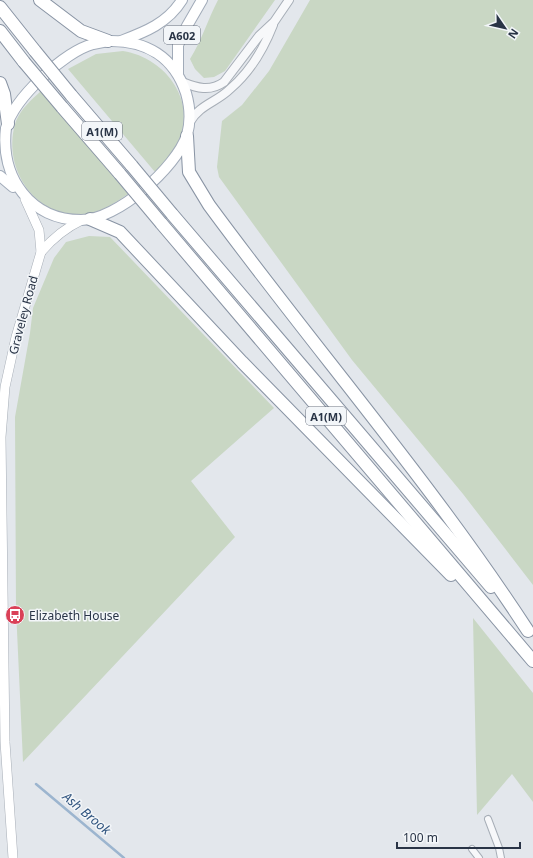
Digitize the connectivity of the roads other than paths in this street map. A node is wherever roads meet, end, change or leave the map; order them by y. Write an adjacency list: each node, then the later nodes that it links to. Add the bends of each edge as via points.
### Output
1 (40, 0): 9 (highway, via 81,31)
2 (182, 0): 8 (main road, A602, via 172,14 159,24)
3 (202, 0): 10 (main road, A602, via 178,45)
4 (289, 0): 6 (street)
5 (0, 7): 21 (highway, A1(M), bridge, via 71,95)
6 (274, 22): 10 (street, via 259,36 230,76 217,86 200,88); 12 (street, via 266,41 239,81 199,110)
7 (0, 31): 20 (highway, A1(M), bridge)
8 (121, 41): 9 (main road); 10 (main road, via 138,45 167,60)
9 (108, 42): 13 (main road, via 93,44 80,50 46,73 24,96)
10 (180, 78): 12 (main road, via 188,99)
11 (0, 83): 13 (highway, via 4,94)
12 (190, 122): 14 (main road)
13 (5, 128): 16 (main road, via 5,163 9,176)
14 (187, 136): 17 (main road, via 167,166 150,184 116,209); 21 (highway, via 189,172 231,234 435,500 498,585)
15 (0, 176): 16 (main road)
16 (22, 196): 17 (main road, via 51,216 66,220); 18 (main road, Graveley Road, via 39,230)
17 (86, 220): 18 (main road, Graveley Road, via 68,227); 20 (highway, A1(M), via 120,232 404,530)
18 (41, 252): 19 (main road, Graveley Road, via 16,337 5,387 1,437)
19 (1, 545): 25 (main road, Graveley Road, via 5,742)
20 (490, 611): 22 (highway, A1(M))
21 (530, 634)
22 (533, 661)
23 (488, 819): 27 (street, via 500,848)
24 (472, 849): 26 (street)
25 (13, 858)
26 (479, 858)
27 (501, 858)

